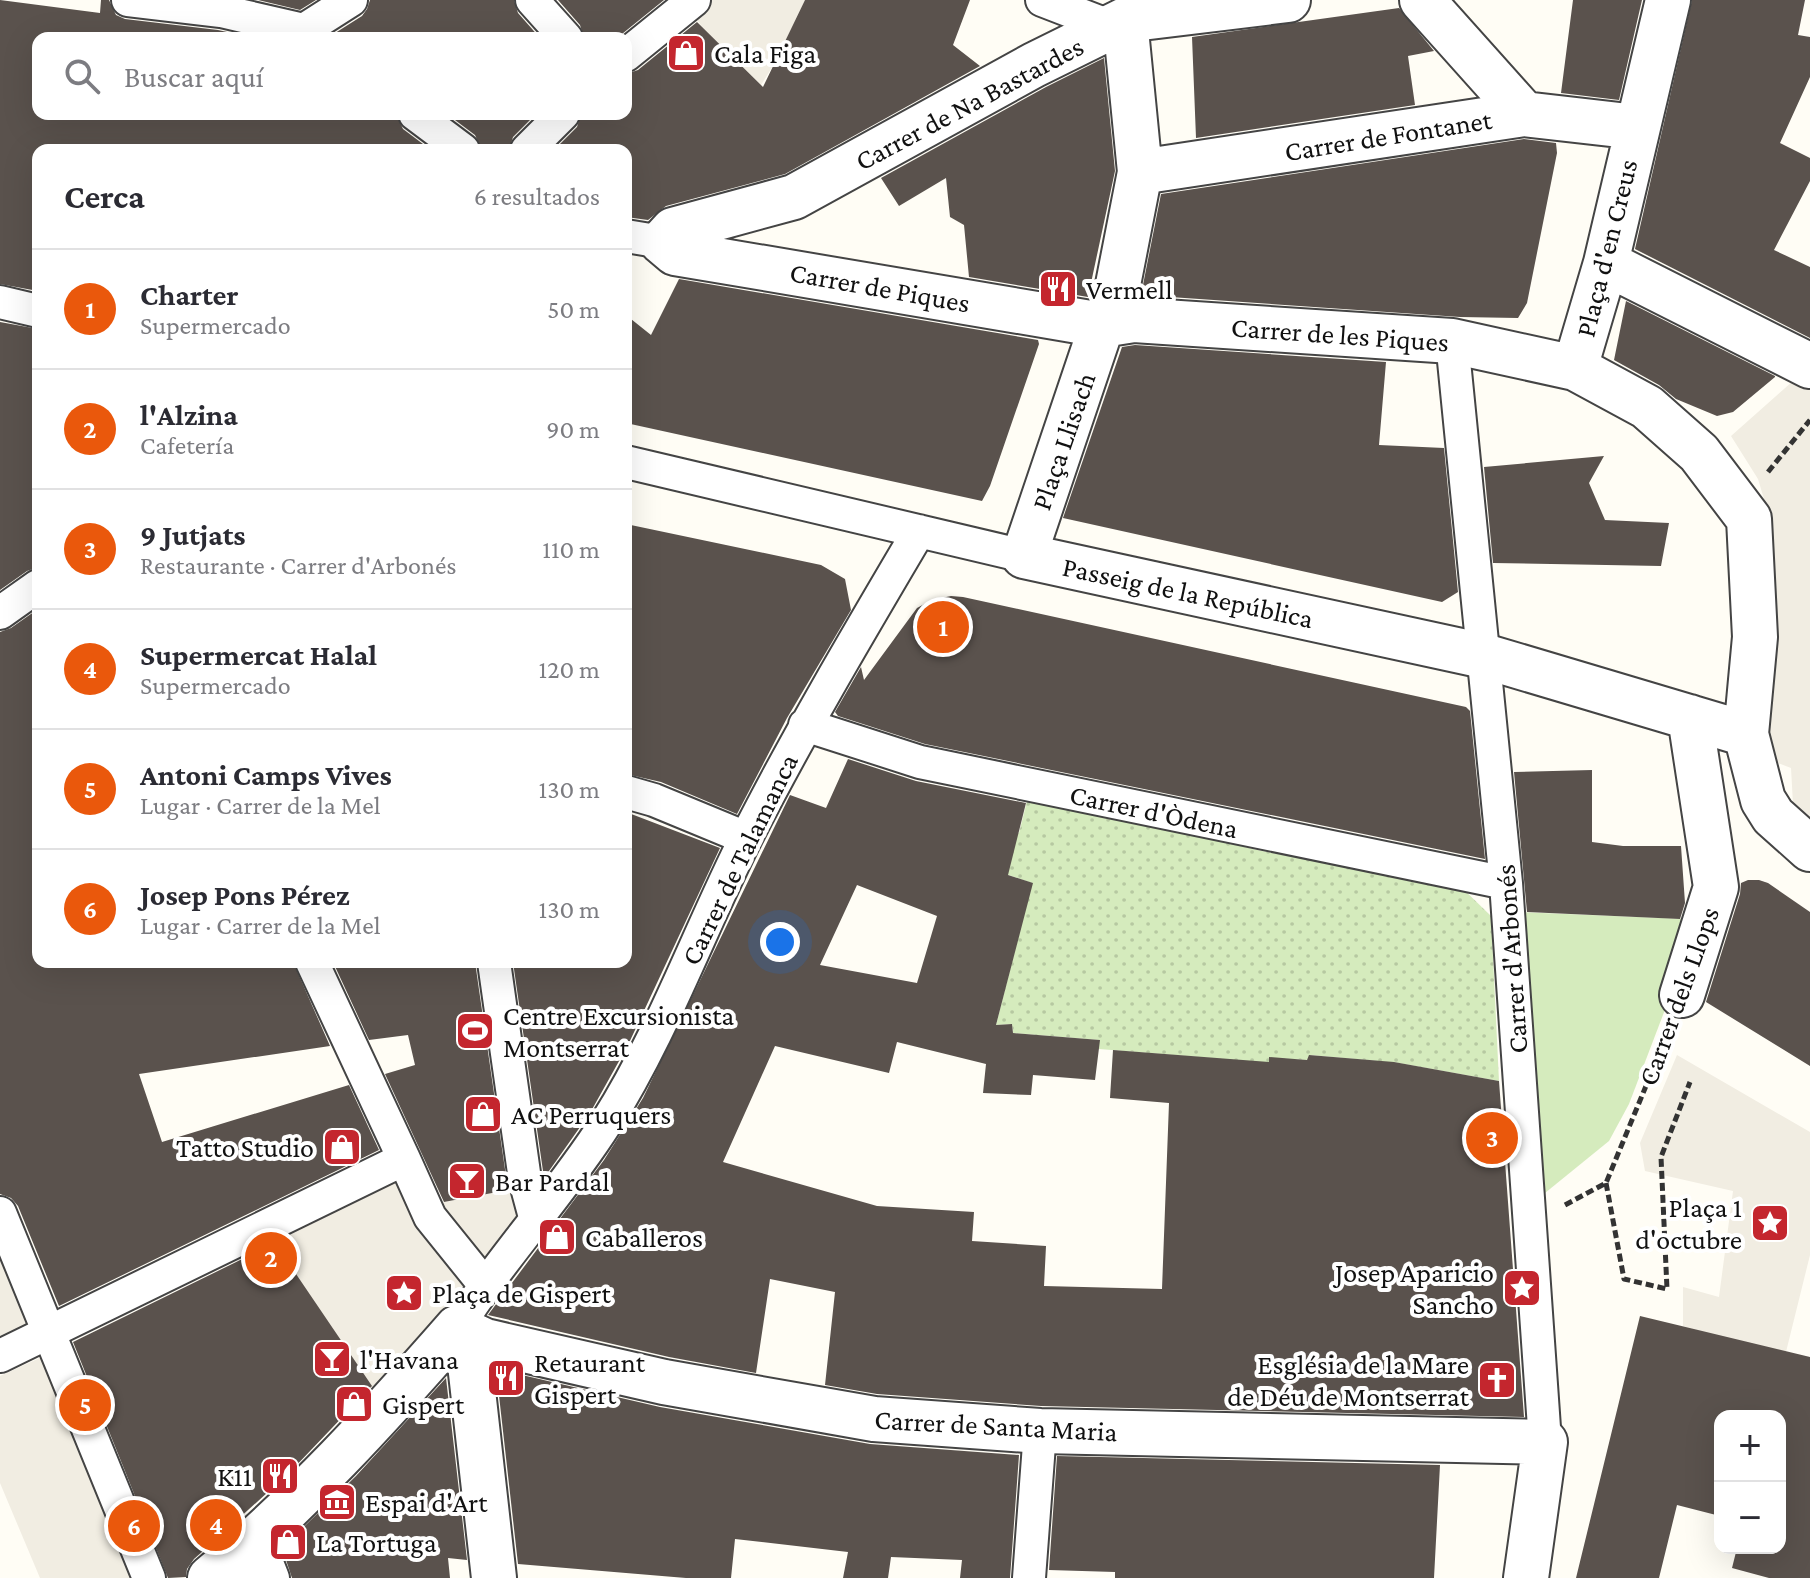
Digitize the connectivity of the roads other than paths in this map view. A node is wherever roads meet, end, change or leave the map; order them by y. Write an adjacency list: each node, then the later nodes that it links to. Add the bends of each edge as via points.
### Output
1 (128, 0): 10 (street, via 221,11)
2 (351, 0): 11 (street)
3 (532, 0): 12 (street)
4 (694, 0): 13 (street)
5 (1042, 0): 9 (street)
6 (1288, 0): 9 (street, Carrer de Na Bastardes)
7 (1422, 0): 14 (street)
8 (1668, 0): 17 (street, Plaça d'en Creus)
9 (1118, 24): 20 (street, Plaça Llisach); 21 (street, Carrer de Na Bastardes, via 794,197)
10 (301, 32)
11 (311, 32)
12 (561, 32)
13 (632, 50)
14 (1524, 114): 17 (street, Carrer de Fontanet); 20 (street, Carrer de Fontanet)
15 (423, 120): 18 (street)
16 (557, 120): 19 (street)
17 (1637, 127): 22 (street, Plaça d'en Creus)
18 (455, 144)
19 (533, 144)
20 (1140, 172): 25 (street, Plaça Llisach, via 1115,300)
21 (644, 239): 25 (street, Carrer de Piques, via 675,253)
22 (1606, 263): 27 (street); 28 (street, Plaça d'en Creus)
23 (0, 302): 24 (street)
24 (32, 310)
25 (1102, 325): 26 (street, Carrer de les Piques, via 1134,320); 31 (street, Plaça Llisach)
26 (1452, 341): 28 (street, Carrer de les Piques); 34 (street, Carrer d'Arbonés)
27 (1810, 366)
28 (1575, 368): 37 (street, Carrer de les Piques, via 1647,407 1699,453 1749,519 1755,637)
29 (632, 463): 30 (street, Passeig de la República)
30 (919, 531): 31 (street, Passeig de la República); 36 (street, Carrer de Talamanca)
31 (1024, 556): 34 (street, Passeig de la República)
32 (32, 590): 33 (street)
33 (0, 613)
34 (1484, 656): 35 (street, Passeig de la República); 41 (street, Carrer d'Arbonés)
35 (1690, 717): 37 (street, Passeig de la República); 44 (street, Carrer dels Llops, via 1716,887)
36 (805, 725): 39 (street, Carrer de Talamanca); 41 (street, Carrer d'Òdena, via 920,762)
37 (1746, 734): 40 (street, Carrer de les Piques, via 1763,800)
38 (632, 794): 39 (street)
39 (746, 838): 47 (street, Carrer de Talamanca, via 643,1058 605,1124)
40 (1810, 849)
41 (1506, 883): 53 (street, Carrer d'Arbonés)
42 (315, 968): 45 (street)
43 (495, 968): 47 (street)
44 (1682, 995)
45 (404, 1159): 48 (street, via 430,1217); 50 (street)
46 (0, 1213): 50 (street)
47 (535, 1217): 48 (street, Carrer de Talamanca)
48 (484, 1284): 49 (street, Carrer de Talamanca)
49 (457, 1328): 52 (street, Carrer de Santa Maria, via 485,1341 664,1382 844,1414); 54 (street); 57 (street, via 470,1364)
50 (47, 1331): 51 (street); 55 (street)
51 (0, 1356)
52 (1040, 1431): 53 (street, Carrer de Santa Maria); 58 (street)
53 (1545, 1442): 59 (street, Carrer d'Arbonés)
54 (255, 1568): 56 (street)
55 (149, 1578)
56 (210, 1578)
57 (494, 1578)
58 (1029, 1578)
59 (1526, 1578)

